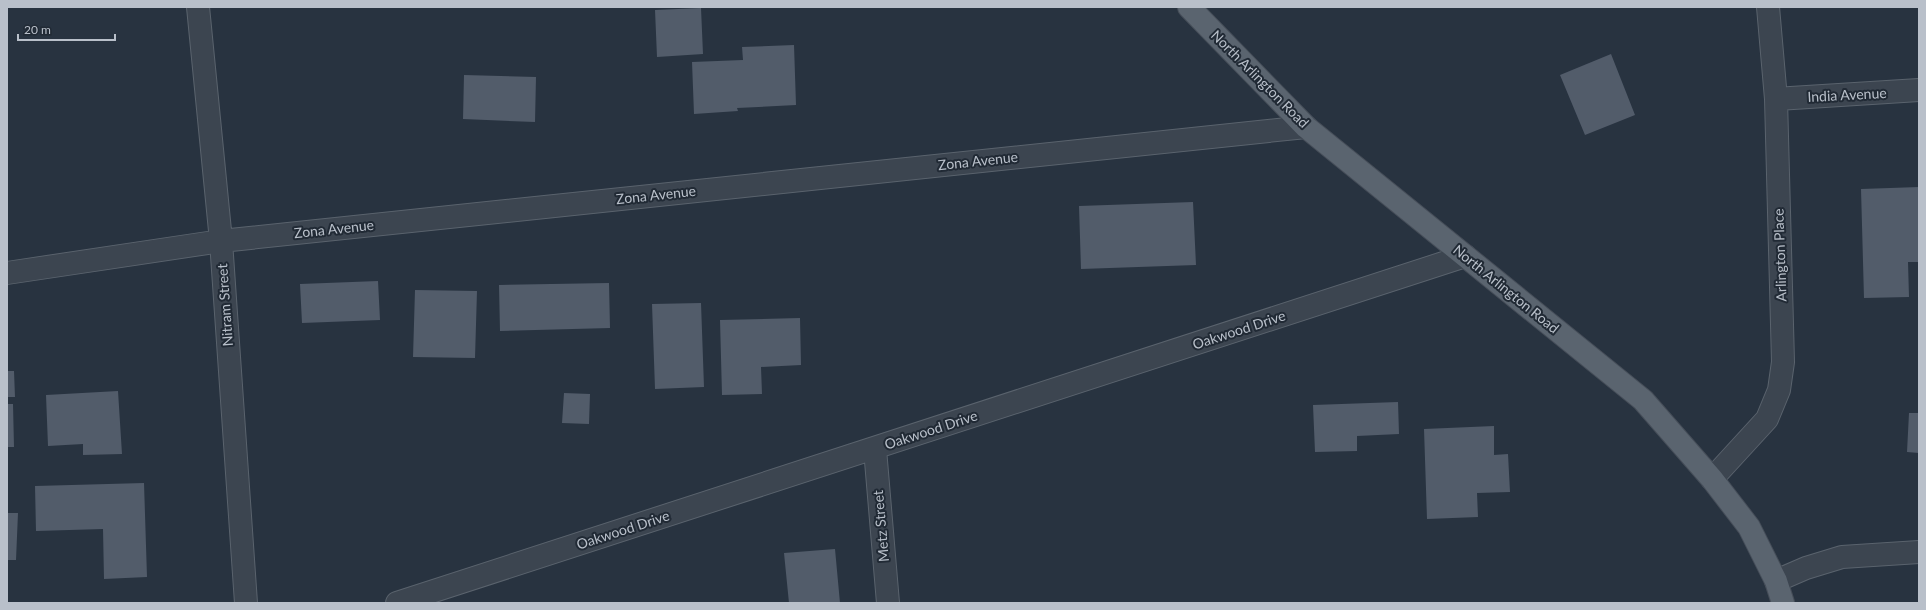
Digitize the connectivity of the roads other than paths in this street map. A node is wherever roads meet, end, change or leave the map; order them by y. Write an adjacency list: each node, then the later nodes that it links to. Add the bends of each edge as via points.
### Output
1 (198, 7): 7 (street, Nitram Street)
2 (1189, 7): 6 (main road, North Arlington Road)
3 (1768, 7): 5 (street, Arlington Place)
4 (1919, 90): 5 (street, India Avenue)
5 (1776, 99): 11 (street, Arlington Place, via 1783,362 1779,390 1767,419)
6 (1306, 127): 7 (street, Zona Avenue); 8 (main road, North Arlington Road)
7 (221, 241): 9 (street, Zona Avenue); 14 (street, Nitram Street)
8 (1465, 256): 10 (street, Oakwood Drive); 11 (main road, North Arlington Road, via 1643,400)
9 (7, 273)
10 (875, 449): 15 (street, Oakwood Drive); 16 (street, Metz Street)
11 (1712, 479): 13 (main road, North Arlington Road, via 1749,527)
12 (1919, 552): 13 (street, via 1842,557)
13 (1776, 581): 17 (main road, North Arlington Road)
14 (246, 603)
15 (396, 603)
16 (888, 603)
17 (1783, 603)

